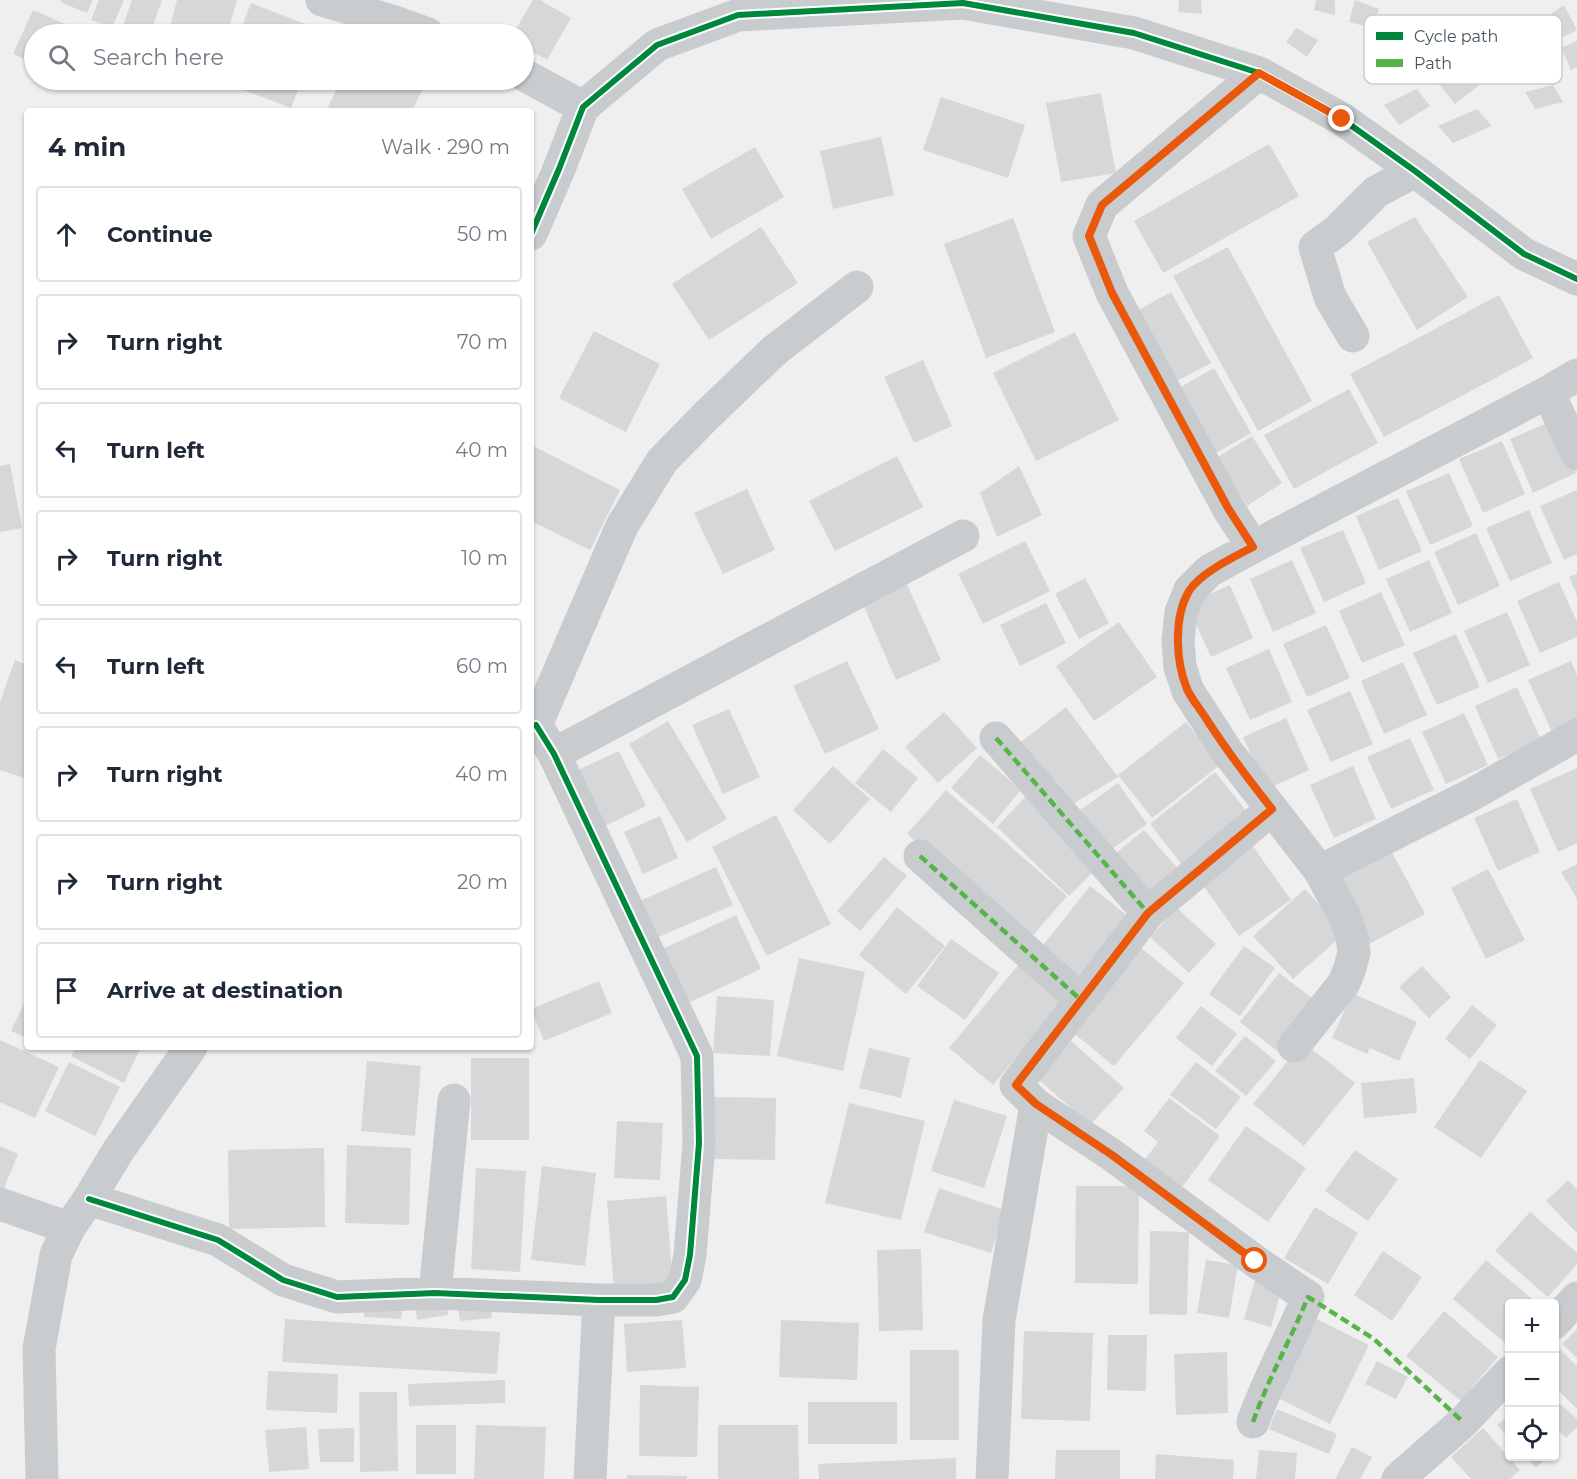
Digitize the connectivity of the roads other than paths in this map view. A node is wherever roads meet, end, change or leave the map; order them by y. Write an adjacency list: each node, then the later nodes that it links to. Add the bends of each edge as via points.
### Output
1 (322, 0): 3 (street)
2 (737, 7): 4 (street, via 963,3 1134,33); 6 (street, via 657,45)
3 (400, 24)
4 (1259, 73): 7 (street, via 1342,119); 16 (street, via 1102,205 1089,236 1112,293)
5 (534, 80): 6 (street)
6 (583, 107): 8 (street)
7 (1415, 171): 9 (street, via 1524,254); 11 (street, via 1376,192 1315,247 1330,297)
8 (534, 227)
9 (1577, 279)
10 (857, 287): 18 (street, via 775,350 662,461 622,526)
11 (1353, 336)
12 (1577, 375): 13 (street)
13 (1548, 392): 14 (street); 16 (street)
14 (1577, 454)
15 (963, 536): 18 (street)
16 (1253, 547): 20 (street, via 1209,572 1190,590 1181,612 1178,641 1180,667 1188,691 1226,750)
17 (1577, 735): 22 (street, via 1471,795)
18 (540, 737): 34 (street, via 697,1056 699,1143 685,1280 673,1297)
19 (996, 738): 23 (street)
20 (1272, 809): 22 (street); 23 (street)
21 (920, 856): 24 (street)
22 (1320, 871): 25 (street, via 1345,917 1354,952 1344,982)
23 (1148, 913): 24 (street)
24 (1081, 1000): 28 (street, via 1016,1085)
25 (1294, 1046)
26 (190, 1050): 29 (street)
27 (454, 1100): 32 (street)
28 (1036, 1104): 37 (street, via 1308,1297); 40 (street, via 999,1320)
29 (89, 1199): 31 (street); 32 (street, via 218,1240 283,1280 336,1297)
30 (0, 1204): 31 (street)
31 (69, 1228): 38 (street, via 56,1255 39,1348)
32 (435, 1293): 34 (street)
33 (1577, 1298): 35 (street)
34 (598, 1300): 39 (street)
35 (1559, 1318)
36 (1505, 1375): 41 (street, via 1462,1422)
37 (1253, 1422)
38 (42, 1479)
39 (590, 1479)
40 (992, 1479)
41 (1398, 1479)

